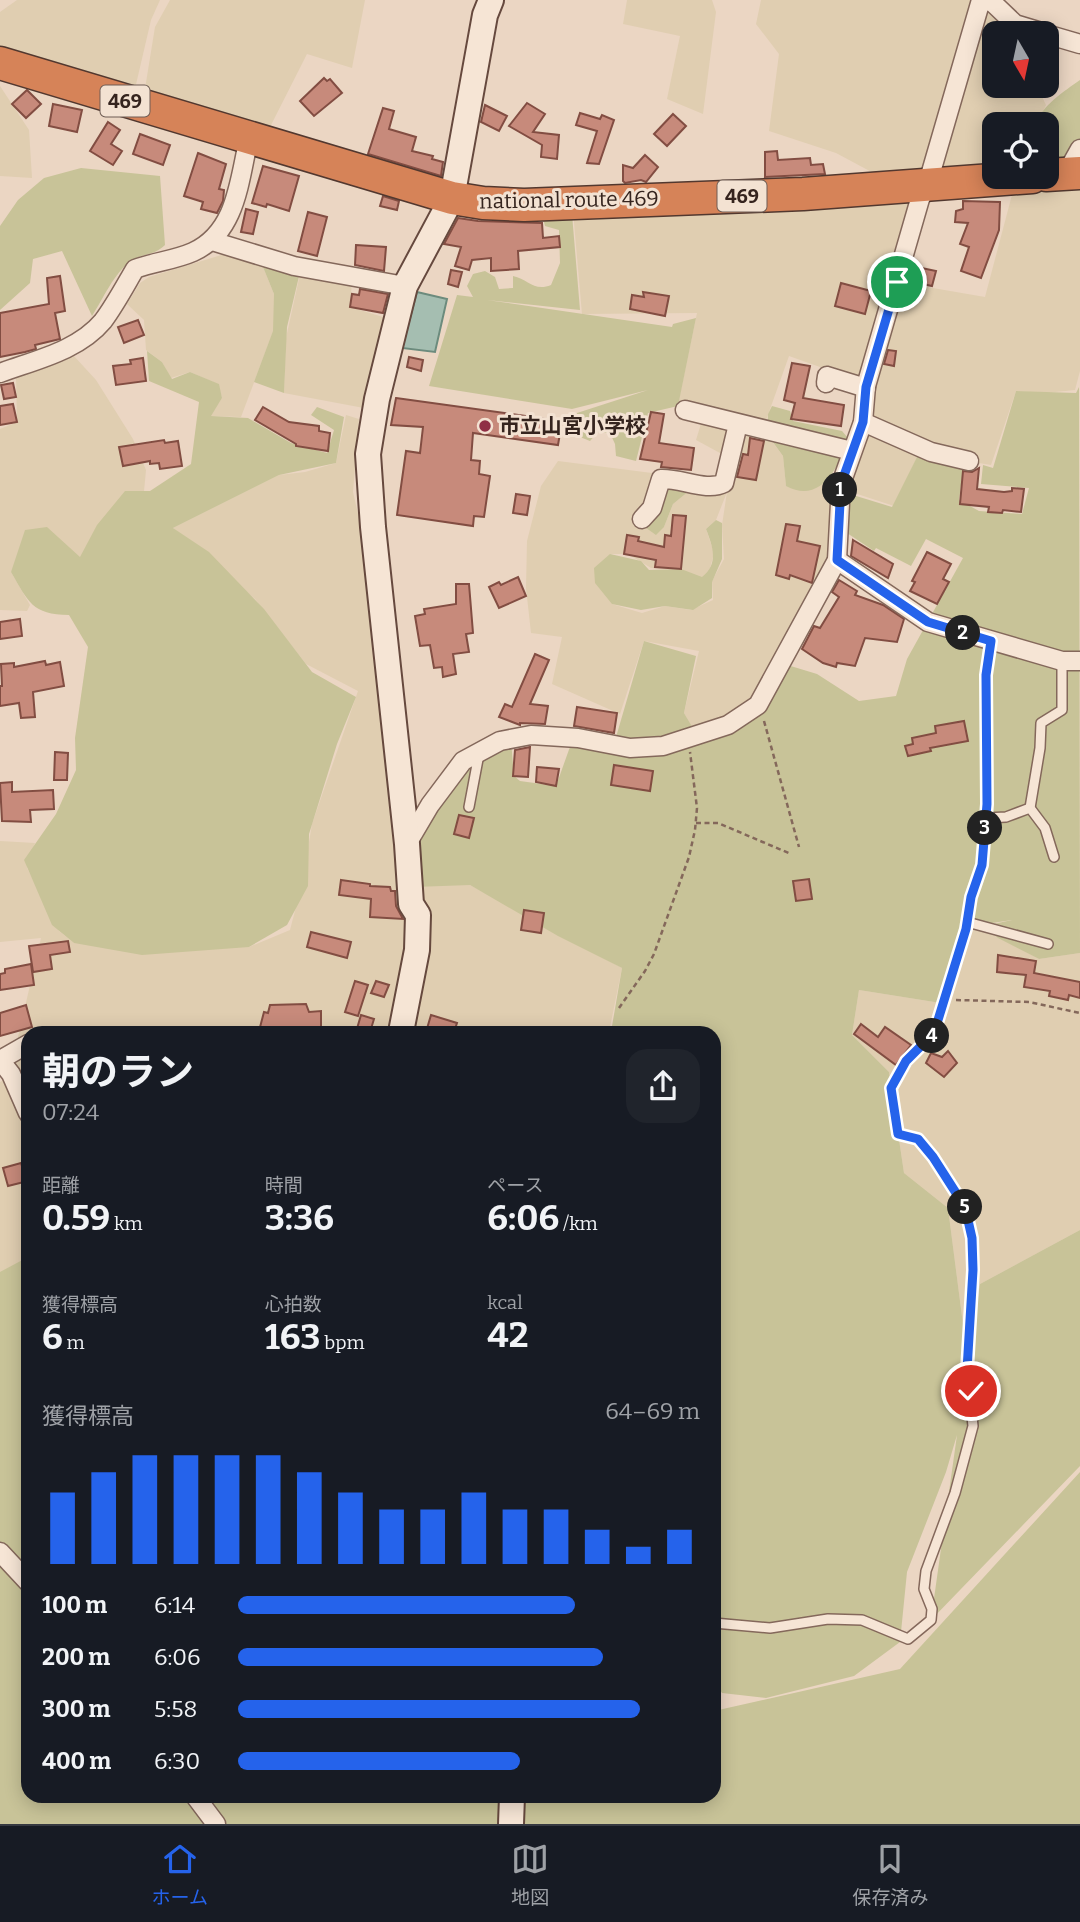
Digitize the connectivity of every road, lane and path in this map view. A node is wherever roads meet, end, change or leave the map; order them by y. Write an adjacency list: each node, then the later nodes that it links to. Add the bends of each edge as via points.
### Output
1 (491, 0): 10 (street)
2 (983, 0): 3 (street); 9 (street)
3 (1012, 21)
4 (1059, 37): 5 (street)
5 (1080, 44)
6 (0, 63): 7 (highway, national route 469 / 469)
7 (249, 138): 10 (highway, national route 469 / 469); 11 (street, via 233,209)
8 (982, 181): 9 (highway, national route 469 / 469)
9 (927, 186): 10 (highway, national route 469 / 469, via 524,205); 15 (street)
10 (452, 198): 12 (street)
11 (212, 241): 12 (street, via 294,265); 13 (street, via 191,253 135,269 103,321 88,335 68,349)
12 (405, 286): 32 (street, via 368,454)
13 (0, 373)
14 (825, 383): 15 (street, via 827,376)
15 (866, 388): 17 (street)
16 (685, 410): 18 (street)
17 (863, 422): 19 (street); 20 (street, via 931,452)
18 (738, 424): 19 (street); 21 (street, via 721,486 661,479 652,508)
19 (852, 451): 22 (street, via 841,484)
20 (969, 461)
21 (642, 519)
22 (837, 560): 23 (street, via 928,622); 25 (street)
23 (991, 641): 24 (street); 30 (lane, via 986,675)
24 (1071, 661): 29 (lane, via 1062,710 1041,723)
25 (758, 705): 26 (street, via 729,725); 33 (path)
26 (688, 739): 27 (street, via 630,748 578,737 531,735 500,741); 31 (path)
27 (479, 752): 28 (lane); 32 (street, via 463,761)
28 (468, 807)
29 (1030, 808): 30 (lane); 35 (lane, via 1045,828)
30 (986, 818): 36 (lane, via 982,865)
31 (696, 822): 34 (path, via 718,823); 39 (path, via 689,857 654,954)
32 (407, 844): 41 (street, via 411,904 418,915 417,950)
33 (799, 847)
34 (792, 854)
35 (1054, 857)
36 (967, 922): 37 (lane); 38 (lane)
37 (1048, 944)
38 (942, 1004): 40 (path, via 961,999 1030,1002); 47 (lane, via 934,1033 906,1061 891,1088 898,1134 918,1139 933,1157 965,1207 972,1238 967,1370 973,1426 955,1493 926,1571 924,1590 931,1620 908,1639 862,1620 828,1619 770,1628)
39 (619, 1008)
40 (1080, 1013)
41 (402, 1026)
42 (21, 1048): 43 (street)
43 (0, 1060): 44 (street)
44 (21, 1097)
45 (0, 1552): 46 (street)
46 (21, 1574)
47 (721, 1624)
48 (200, 1803): 50 (street)
49 (512, 1803): 51 (street)
50 (216, 1824)
51 (511, 1824)

